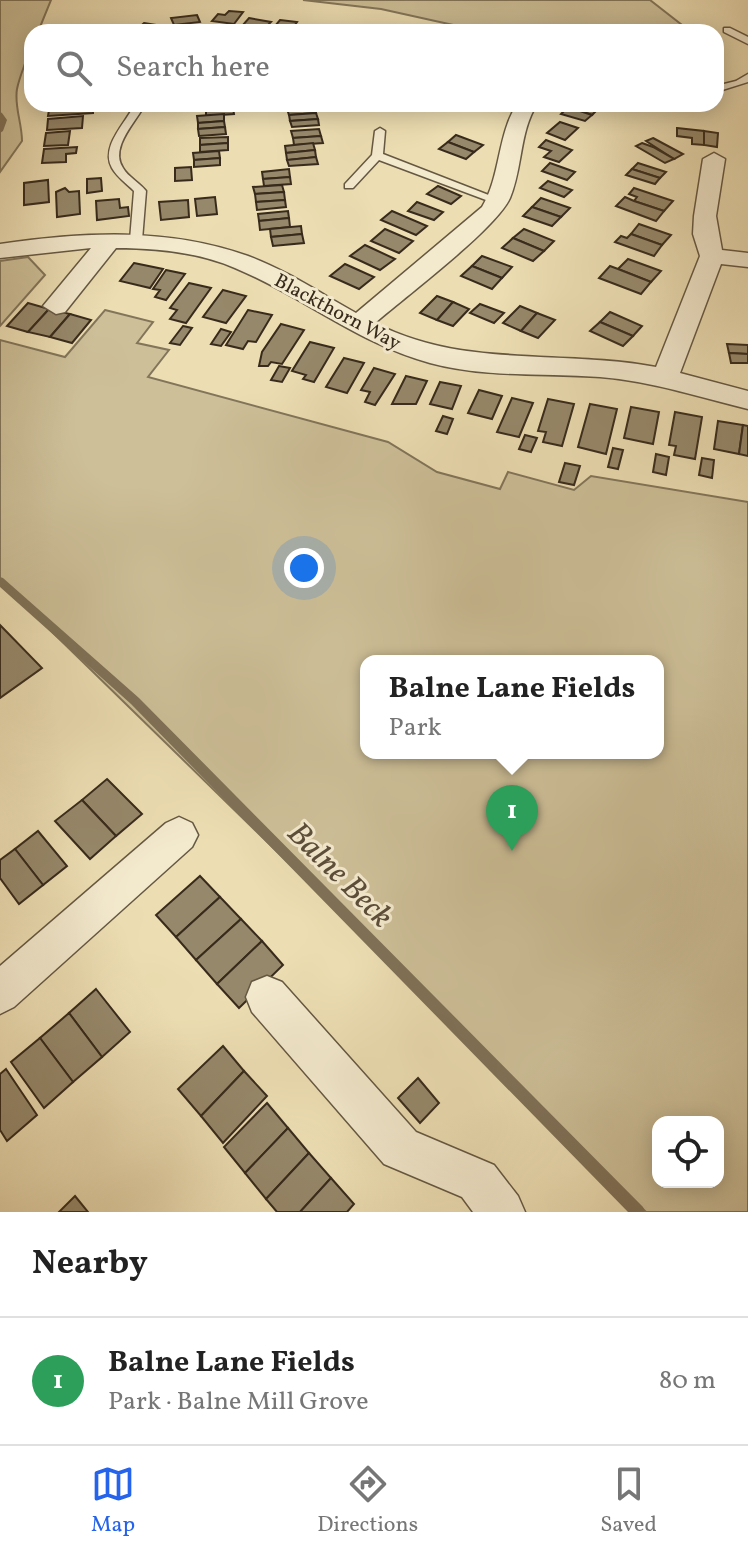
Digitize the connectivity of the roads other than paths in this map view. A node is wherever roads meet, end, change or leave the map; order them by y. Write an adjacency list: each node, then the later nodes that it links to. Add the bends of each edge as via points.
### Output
1 (727, 30): 2 (lane)
2 (748, 41)
3 (748, 77): 4 (lane)
4 (724, 87)
5 (136, 112): 15 (lane, via 113,156 119,172 140,191)
6 (520, 112): 13 (street)
7 (380, 131): 8 (lane)
8 (377, 156): 11 (lane); 13 (lane)
9 (714, 159): 12 (street)
10 (684, 182): 12 (street)
11 (349, 186)
12 (709, 187): 17 (street, via 705,234)
13 (498, 201): 20 (street)
14 (110, 240): 15 (street, Blackthorn Way); 16 (street, Blackthorn Way); 19 (street, via 72,272)
15 (136, 240): 20 (street, Blackthorn Way, via 194,248 249,265)
16 (0, 251)
17 (712, 256): 18 (street); 21 (street)
18 (748, 260)
19 (56, 306)
20 (356, 326): 21 (street, Blackthorn Way, via 440,357)
21 (665, 377): 22 (street, Blackthorn Way)
22 (748, 400)
23 (179, 835): 24 (street)
24 (0, 993)
25 (267, 997): 26 (street, via 400,1148 478,1181)
26 (502, 1212)

